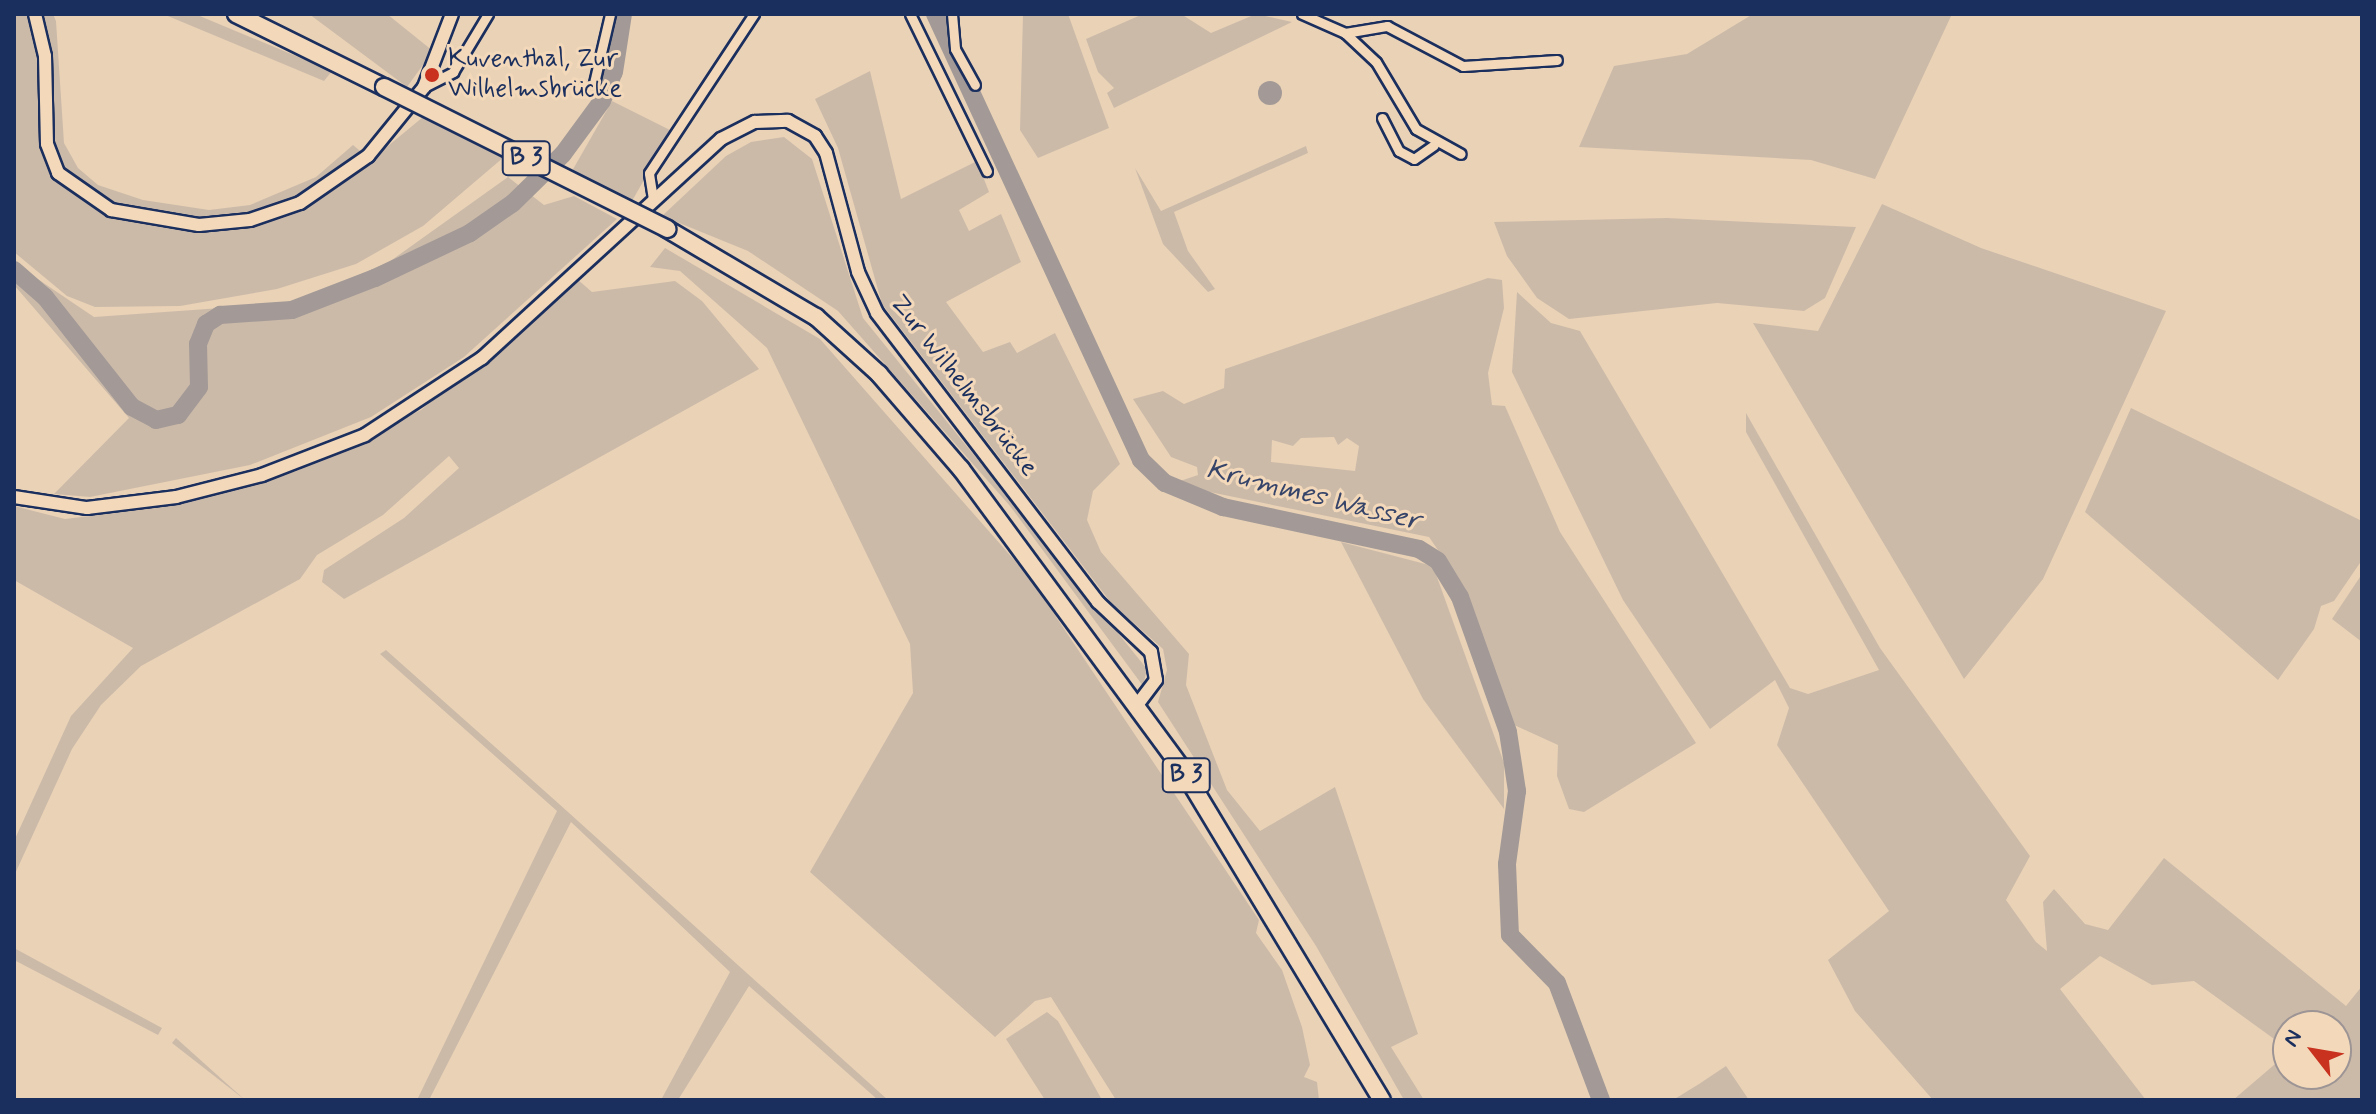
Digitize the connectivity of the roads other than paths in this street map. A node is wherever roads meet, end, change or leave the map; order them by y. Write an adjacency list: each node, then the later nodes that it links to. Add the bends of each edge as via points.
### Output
1 (35, 14): 15 (street, via 53,163 71,189 111,210 167,223 250,220 300,203 368,156)
2 (236, 14): 23 (main road, B 3, bridge, via 667,229 791,298 879,374 1053,586)
3 (452, 14): 14 (street)
4 (488, 14): 14 (street, via 453,72)
5 (610, 14): 12 (street)
6 (754, 14): 20 (street, via 649,173)
7 (910, 14): 19 (street)
8 (952, 14): 13 (street, via 955,49)
9 (1302, 14): 10 (street)
10 (1345, 33): 11 (street, via 1387,26 1463,66); 17 (street, via 1376,62 1416,129)
11 (1557, 60)
12 (594, 83)
13 (975, 85)
14 (424, 87): 15 (street)
15 (415, 101): 21 (street, bridge)
16 (1382, 118): 17 (street, via 1399,151 1414,159)
17 (1434, 145): 18 (street)
18 (1461, 154)
19 (987, 171)
20 (653, 199): 21 (street, Zur Wilhelmsbrücke); 23 (street, Zur Wilhelmsbrücke, via 743,126 778,119 815,136 834,172 858,272 877,313 1098,602 1151,652 1156,680)
21 (638, 214): 22 (street, Zur Wilhelmsbrücke, via 464,372 330,451 222,486 129,504 74,508)
22 (14, 497)
23 (1138, 704): 24 (main road, B 3, via 1285,929)
24 (1382, 1100)

